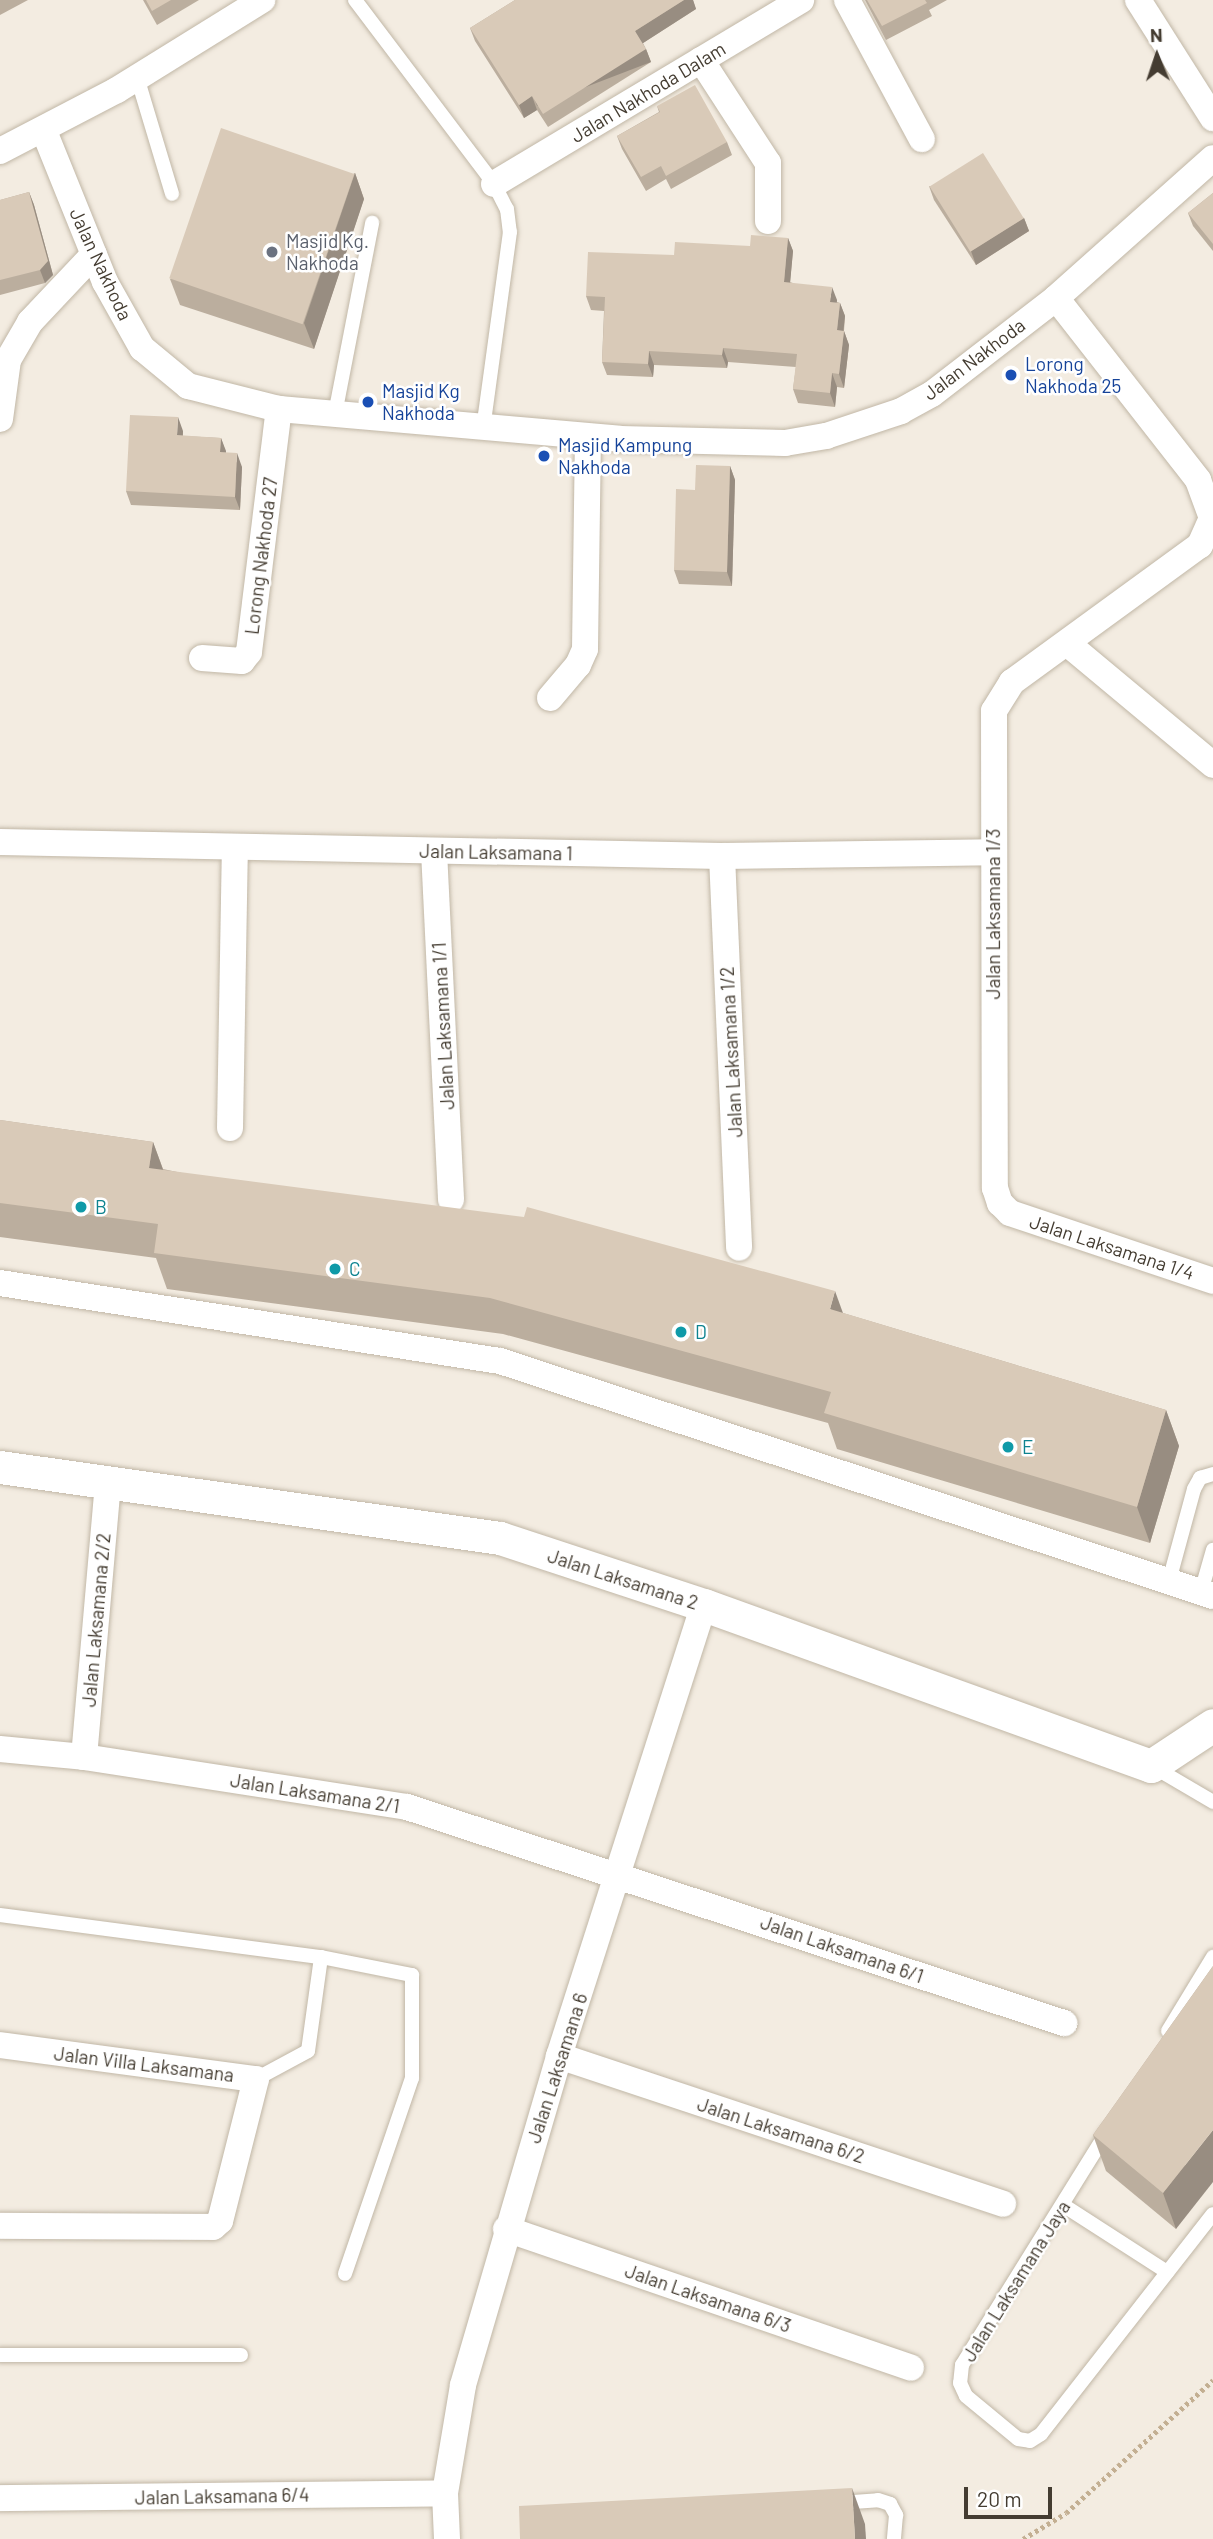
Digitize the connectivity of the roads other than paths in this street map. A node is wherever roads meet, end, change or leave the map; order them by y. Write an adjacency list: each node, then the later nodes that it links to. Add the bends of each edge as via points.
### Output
1 (262, 0): 7 (street)
2 (355, 0): 13 (lane)
3 (801, 0): 6 (street, Jalan Nakhoda Dalam)
4 (847, 0): 10 (street)
5 (1138, 0): 8 (street)
6 (701, 60): 13 (street, Jalan Nakhoda Dalam); 15 (street, via 768,163)
7 (137, 77): 9 (street); 14 (lane)
8 (1213, 118)
9 (44, 131): 11 (street); 17 (street, Jalan Nakhoda)
10 (922, 139)
11 (0, 151)
12 (1213, 158): 18 (street, Jalan Nakhoda)
13 (494, 184): 22 (lane, via 507,209 510,232)
14 (172, 194)
15 (768, 221)
16 (372, 223): 20 (lane)
17 (94, 254): 19 (street, Jalan Nakhoda, via 142,348 162,368 188,386); 21 (street, via 30,322 8,360)
18 (1056, 298): 23 (street, Jalan Nakhoda, via 932,394 867,425 785,443); 24 (street, via 1198,480 1212,517 1200,545)
19 (279, 409): 20 (street, Jalan Nakhoda); 25 (street, Lorong Nakhoda 27, via 249,652 242,661)
20 (335, 414): 22 (street, Jalan Nakhoda)
21 (0, 419)
22 (483, 428): 23 (street, Jalan Nakhoda)
23 (588, 437): 26 (street, via 585,649 578,665)
24 (1068, 644): 27 (street); 31 (street, Jalan Laksamana 1/3, via 1012,682 994,711)
25 (202, 658)
26 (550, 698)
27 (1213, 765)
28 (0, 842): 29 (street, Jalan Laksamana 1)
29 (235, 847): 30 (street, Jalan Laksamana 1); 33 (street)
30 (434, 851): 32 (street, Jalan Laksamana 1); 34 (street, Jalan Laksamana 1/1)
31 (993, 852): 32 (street, Jalan Laksamana 1); 35 (street, Jalan Laksamana 1/3, via 995,1188)
32 (722, 856): 36 (street, Jalan Laksamana 1/2)
33 (230, 1128)
34 (451, 1200)
35 (1010, 1213): 37 (street, Jalan Laksamana 1/4)
36 (739, 1248)
37 (1213, 1281)
38 (0, 1283): 43 (street, via 500,1361)
39 (0, 1467): 41 (street, Jalan Laksamana 2)
40 (1213, 1474): 43 (lane, via 1200,1478 1194,1489)
41 (108, 1483): 45 (street, Jalan Laksamana 2, via 500,1538); 48 (street, Jalan Laksamana 2/2)
42 (1213, 1550): 44 (lane)
43 (1170, 1581): 44 (street)
44 (1207, 1594)
45 (704, 1605): 49 (street, Jalan Laksamana 2); 51 (street, Jalan Laksamana 6)
46 (1213, 1725): 49 (street)
47 (0, 1749): 48 (street, Jalan Laksamana 2/1)
48 (84, 1757): 51 (street, Jalan Laksamana 2/1, via 407,1807)
49 (1151, 1766): 50 (lane)
50 (1213, 1802)
51 (621, 1875): 55 (street, Jalan Laksamana 6/1); 58 (street, Jalan Laksamana 6)
52 (0, 1915): 53 (lane)
53 (321, 1957): 59 (lane, via 308,2051); 67 (lane, via 402,1970 412,1975 414,1984 412,2078)
54 (1213, 1957): 56 (lane)
55 (1064, 2023)
56 (1163, 2041)
57 (0, 2045): 59 (street, Jalan Villa Laksamana)
58 (559, 2056): 61 (street, Jalan Laksamana 6/2); 65 (street, Jalan Laksamana 6)
59 (256, 2078): 64 (street, Jalan Villa Laksamana, via 220,2221 213,2227)
60 (1119, 2112): 62 (lane, Jalan Laksamana Jaya)
61 (1003, 2204)
62 (1063, 2205): 66 (lane); 66 (lane, Jalan Laksamana Jaya, via 962,2365 960,2383 966,2396 1018,2439 1030,2441 1041,2434)
63 (1213, 2214): 66 (lane, Jalan Laksamana Jaya)
64 (0, 2226)
65 (506, 2229): 70 (street, Jalan Laksamana 6/3); 71 (street, Jalan Laksamana 6, via 463,2385)
66 (1167, 2273)
67 (345, 2274)
68 (241, 2355): 69 (lane)
69 (0, 2356)
70 (911, 2368)
71 (445, 2493): 72 (street, Jalan Laksamana 6/4); 74 (street, Jalan Laksamana 6)
72 (0, 2498)
73 (824, 2504): 75 (lane, via 878,2500 890,2504 896,2515)
74 (447, 2539)
75 (894, 2539)

